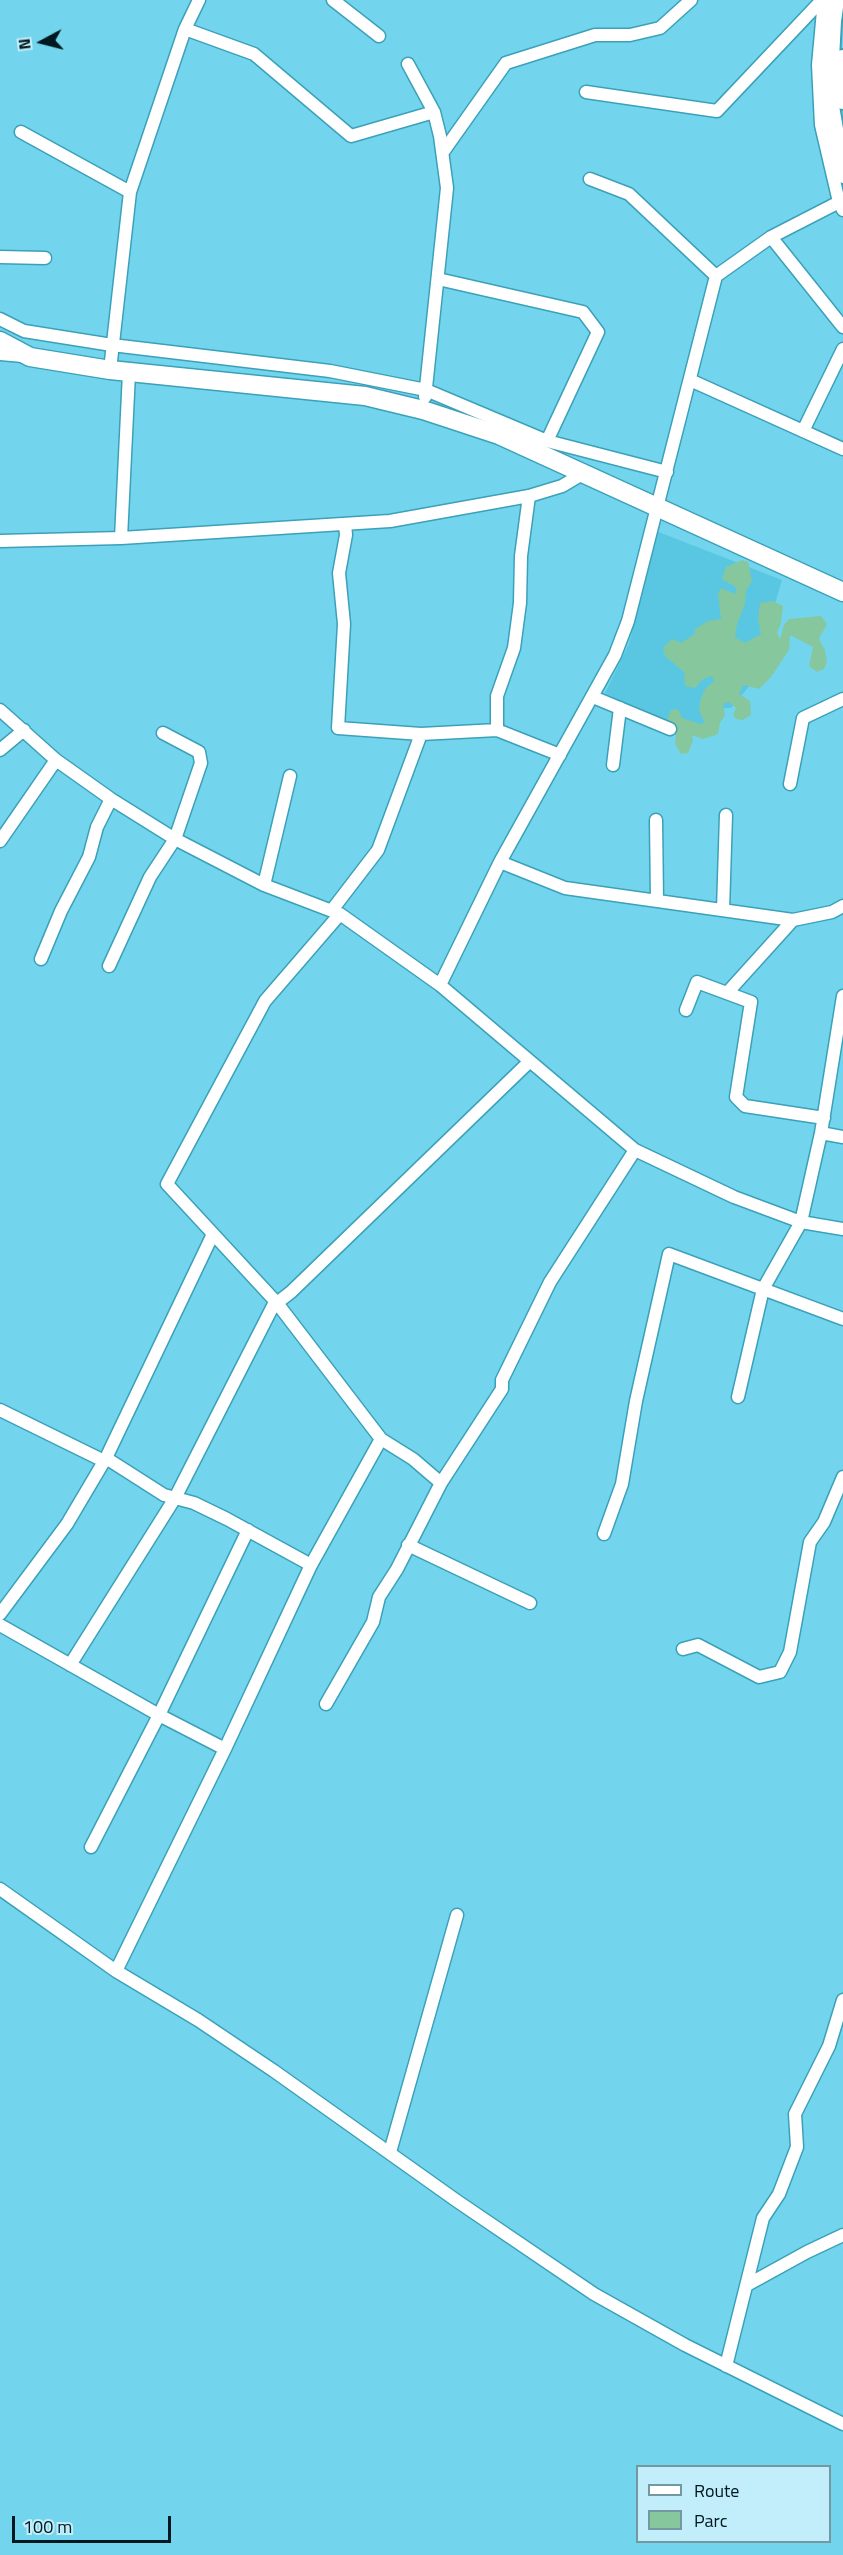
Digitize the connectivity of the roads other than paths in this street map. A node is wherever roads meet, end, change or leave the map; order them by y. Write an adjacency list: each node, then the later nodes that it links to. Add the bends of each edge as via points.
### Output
1 (199, 0): 6 (street)
2 (333, 0): 7 (street)
3 (691, 0): 14 (street, via 660,28 630,35 595,35 506,63)
4 (823, 0): 10 (street, via 717,111); 18 (street, via 818,65 821,125)
5 (836, 0): 15 (main road, via 829,95)
6 (185, 29): 12 (street, via 254,54 351,136); 17 (street)
7 (379, 36)
8 (843, 58): 11 (main road)
9 (408, 64): 12 (street)
10 (586, 92)
11 (843, 101)
12 (434, 112): 14 (street)
13 (21, 132): 17 (street)
14 (443, 152): 23 (street, via 447,188)
15 (843, 176)
16 (590, 179): 22 (street, via 629,194)
17 (130, 192): 27 (street)
18 (842, 204): 19 (street)
19 (771, 237): 22 (street); 25 (street)
20 (0, 257): 21 (street)
21 (45, 258)
22 (716, 276): 33 (street)
23 (438, 279): 34 (street); 37 (street, via 583,312 598,332)
24 (0, 319): 27 (street, via 24,332)
25 (843, 327)
26 (0, 341): 30 (main road)
27 (112, 345): 31 (street); 34 (street, via 330,371)
28 (843, 349): 36 (street)
29 (0, 354): 30 (street)
30 (30, 357): 31 (main road)
31 (110, 370): 32 (main road)
32 (129, 373): 35 (main road, via 365,396); 44 (street)
33 (690, 380): 36 (street); 39 (street)
34 (426, 390): 35 (street); 37 (street)
35 (423, 411): 40 (main road, via 499,435)
36 (803, 430): 38 (street)
37 (547, 441): 39 (street)
38 (843, 448)
39 (667, 472): 42 (street)
40 (584, 473): 41 (street, via 562,486); 42 (main road)
41 (529, 496): 43 (street, via 390,521); 53 (street, via 514,648 497,696)
42 (658, 507): 46 (main road); 47 (street, via 628,621)
43 (345, 524): 44 (street); 55 (street, via 339,573 344,624 338,728)
44 (121, 538): 45 (street)
45 (0, 541)
46 (843, 592)
47 (593, 697): 49 (street); 57 (street)
48 (843, 699): 61 (street, via 803,718)
49 (620, 708): 51 (street); 59 (street)
50 (0, 710): 52 (street)
51 (670, 729)
52 (24, 730): 56 (street); 58 (street)
53 (497, 730): 55 (street); 57 (street)
54 (164, 733): 65 (street, via 199,752 201,763)
55 (421, 734): 72 (street, via 378,850)
56 (0, 750)
57 (560, 755): 67 (street)
58 (56, 760): 62 (street); 66 (street)
59 (613, 765)
60 (290, 776): 68 (street)
61 (790, 784)
62 (111, 799): 65 (street); 74 (street, via 97,827 89,857)
63 (726, 815): 71 (street)
64 (656, 820): 69 (street)
65 (175, 839): 68 (street); 75 (street, via 150,877)
66 (0, 842)
67 (500, 862): 69 (street, via 565,888); 76 (street)
68 (264, 885): 72 (street)
69 (657, 901): 71 (street)
70 (843, 906): 73 (street)
71 (723, 910): 73 (street)
72 (336, 912): 76 (street); 87 (street, via 265,1001 166,1184)
73 (793, 920): 77 (street)
74 (41, 959)
75 (109, 966)
76 (440, 986): 80 (street)
77 (727, 993): 79 (street, via 697,982); 81 (street, via 751,1002 736,1097 745,1106)
78 (843, 996): 81 (street)
79 (686, 1010)
80 (529, 1062): 84 (street); 89 (street)
81 (824, 1118): 82 (street)
82 (821, 1133): 83 (street); 85 (street)
83 (843, 1137)
84 (635, 1150): 85 (street, via 734,1197); 96 (street, via 550,1282 502,1380 502,1389)
85 (801, 1222): 86 (street); 88 (street)
86 (843, 1229)
87 (213, 1234): 89 (street); 94 (street)
88 (763, 1289): 90 (street); 91 (street); 99 (street, via 669,1254 622,1484)
89 (277, 1303): 93 (street); 97 (street)
90 (843, 1319)
91 (738, 1397)
92 (0, 1410): 94 (street)
93 (381, 1439): 96 (street); 101 (street)
94 (105, 1459): 97 (street); 103 (street, via 67,1524)
95 (843, 1477): 105 (street, via 824,1522 810,1542 789,1652 780,1672 759,1677 698,1645)
96 (441, 1483): 100 (street)
97 (175, 1498): 98 (street, via 194,1503); 106 (street)
98 (248, 1530): 101 (street); 108 (street)
99 (604, 1534)
100 (408, 1545): 102 (street); 107 (street, via 379,1597 373,1622)
101 (311, 1565): 109 (street)
102 (530, 1603)
103 (0, 1614)
104 (0, 1625): 106 (street)
105 (683, 1648)
106 (70, 1665): 108 (street)
107 (326, 1704)
108 (159, 1715): 109 (street); 110 (street)
109 (225, 1749): 113 (street)
110 (91, 1847)
111 (0, 1889): 113 (street)
112 (457, 1915): 115 (street)
113 (116, 1971): 115 (street, via 198,2020)
114 (843, 2002): 117 (street, via 829,2046 795,2114 797,2147 779,2194 763,2218)
115 (390, 2152): 118 (street, via 594,2294)
116 (843, 2235): 117 (street)
117 (747, 2285): 118 (street)
118 (726, 2366): 119 (street)
119 (840, 2420)

